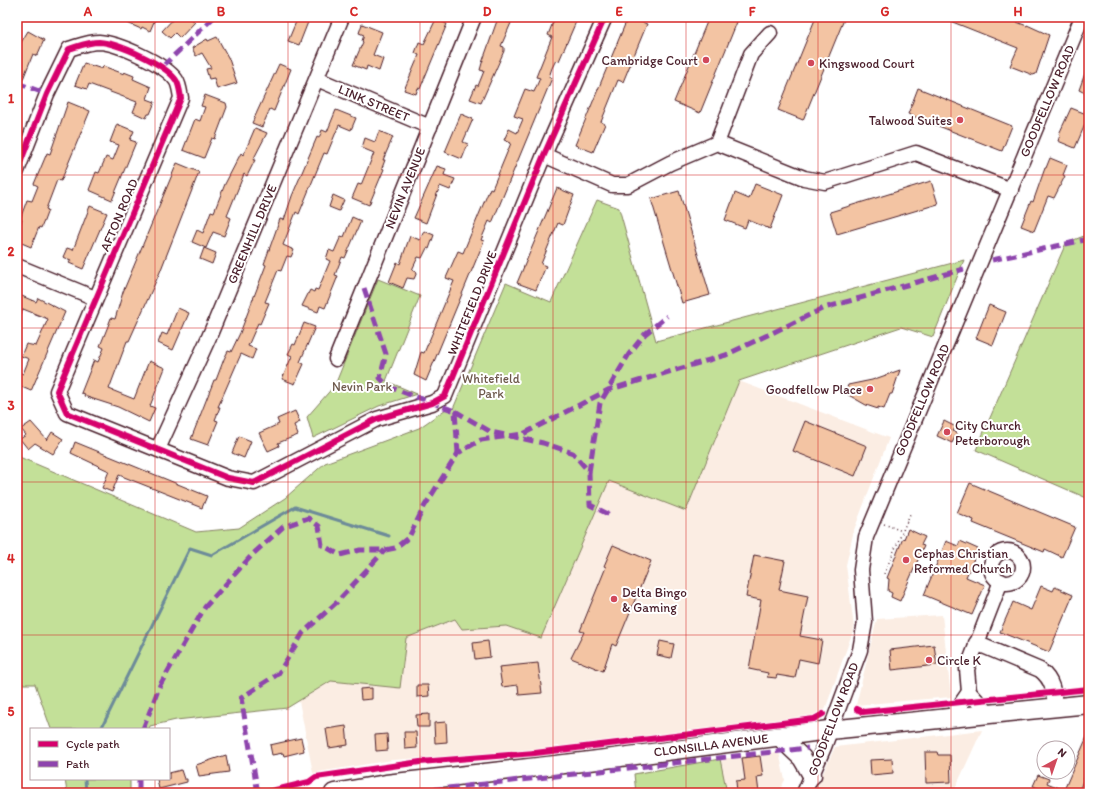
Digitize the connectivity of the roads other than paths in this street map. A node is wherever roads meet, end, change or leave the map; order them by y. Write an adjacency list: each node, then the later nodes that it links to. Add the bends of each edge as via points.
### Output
1 (342, 17): 6 (street, GREENHILL DRIVE)
2 (474, 17): 7 (street, NEVIN AVENUE)
3 (605, 17): 9 (street, WHITEFIELD DRIVE)
4 (1082, 17): 11 (street, GOODFELLOW ROAD)
5 (770, 33): 8 (street, via 751,54)
6 (317, 79): 7 (street, LINK STREET); 15 (street, GREENHILL DRIVE, via 209,337)
7 (430, 128): 14 (street, NEVIN AVENUE)
8 (717, 143): 9 (street, via 628,185 612,185); 11 (street, via 804,178 825,182 916,153)
9 (544, 155): 16 (street, WHITEFIELD DRIVE, via 445,396 432,404 377,419 254,483)
10 (17, 171): 13 (street, AFTON ROAD, via 47,94 69,49 86,43 101,42 130,51 163,66 177,80 181,98)
11 (1011, 190): 24 (street, GOODFELLOW ROAD, via 873,520 862,555 865,622 863,636)
12 (17, 266): 13 (street)
13 (95, 298): 15 (street, AFTON ROAD, via 57,391 67,413)
14 (336, 359)
15 (158, 449): 16 (street, AFTON ROAD, via 228,478)
16 (246, 482)
17 (1001, 581): 18 (street)
18 (976, 643): 19 (street, via 967,669); 21 (street, via 1040,670 1054,689)
19 (969, 692): 22 (street); 23 (street)
20 (1089, 704): 21 (main road, CLONSILLA AVENUE)
21 (1055, 708): 22 (main road, CLONSILLA AVENUE)
22 (990, 715): 23 (main road, CLONSILLA AVENUE)
23 (951, 718): 24 (main road, CLONSILLA AVENUE)
24 (829, 730): 25 (main road, CLONSILLA AVENUE); 26 (street, GOODFELLOW ROAD)
25 (780, 737): 26 (main road, via 802,758); 27 (main road, CLONSILLA AVENUE)
26 (812, 775): 30 (street, GOODFELLOW ROAD)
27 (384, 789): 28 (main road, CLONSILLA AVENUE)
28 (364, 790): 29 (main road, CLONSILLA AVENUE)
29 (334, 793)
30 (804, 793)

